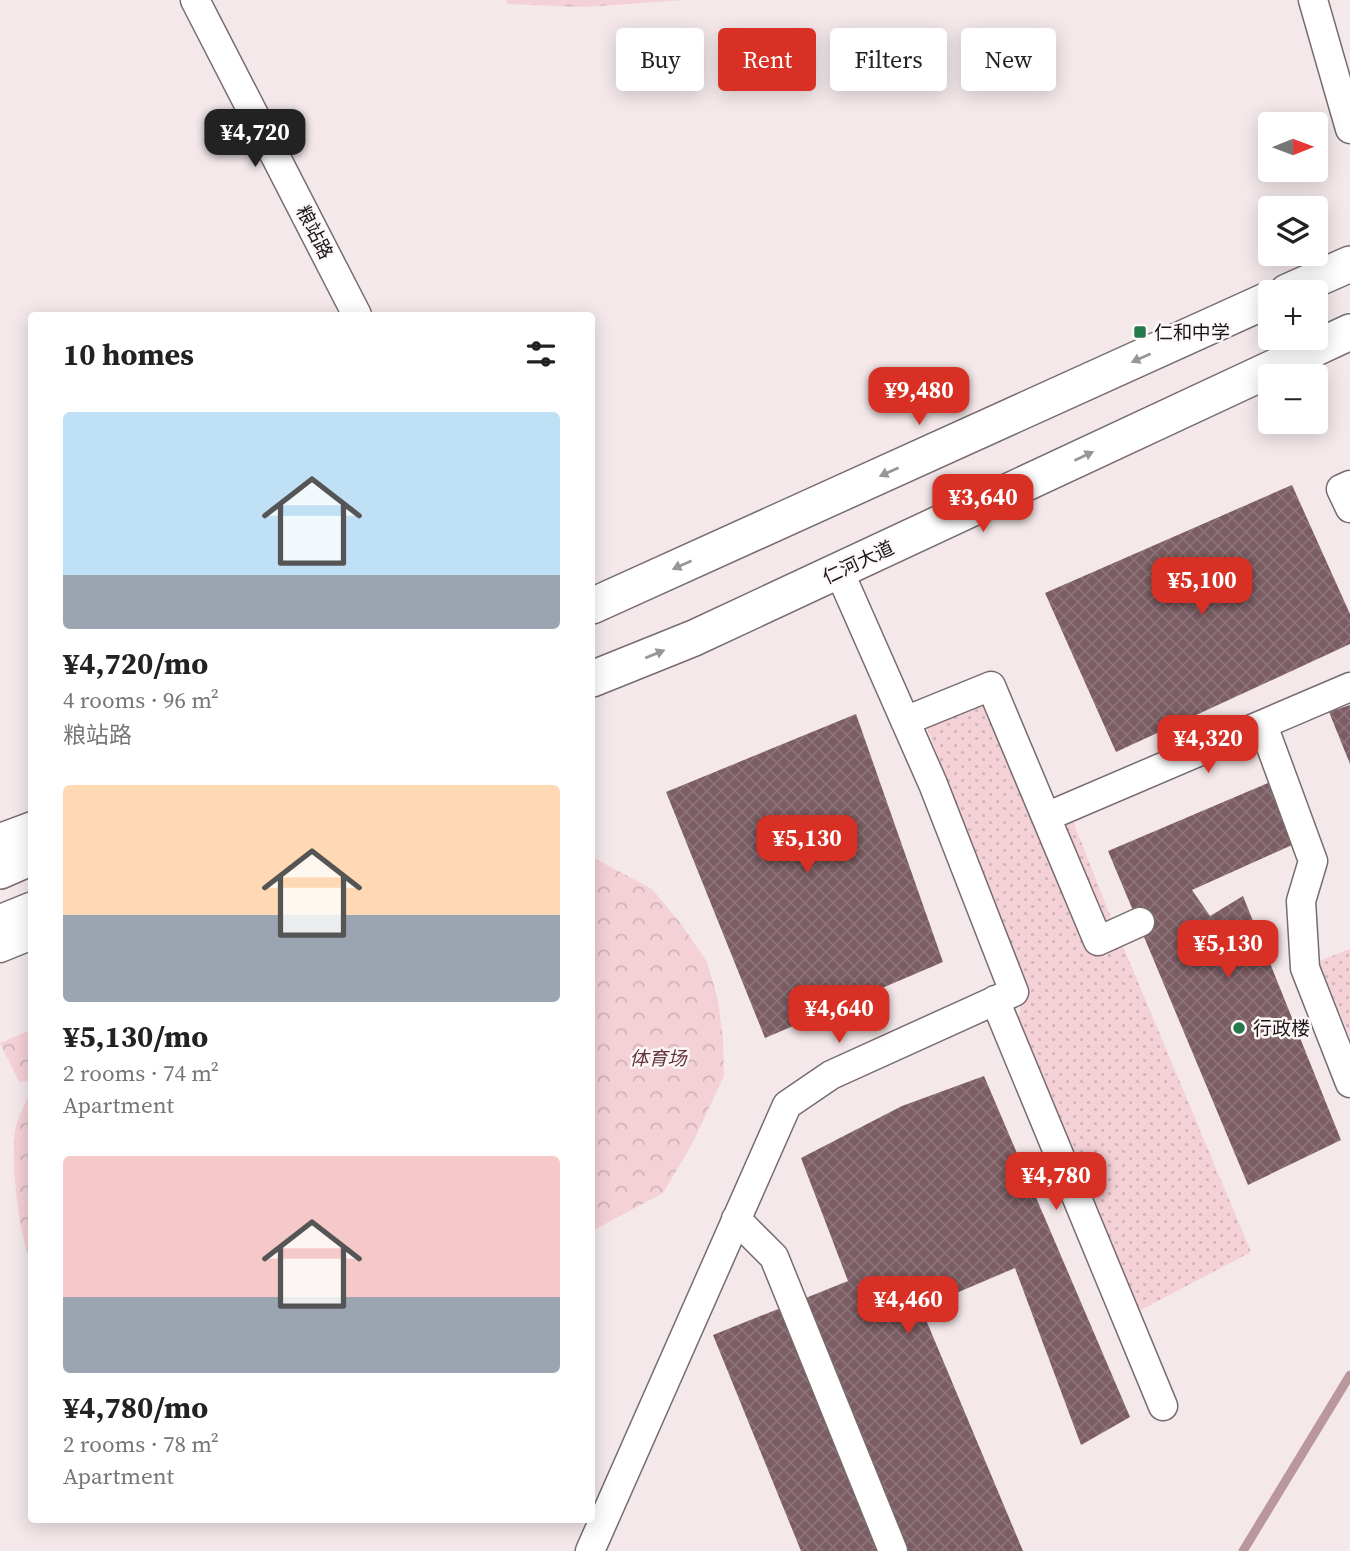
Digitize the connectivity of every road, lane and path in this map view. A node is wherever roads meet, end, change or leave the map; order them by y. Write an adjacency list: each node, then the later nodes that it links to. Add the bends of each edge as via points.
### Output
1 (195, 0): 7 (street, 粮站路)
2 (1313, 0): 3 (street)
3 (1350, 129)
4 (1350, 264): 5 (main road)
5 (1314, 280)
6 (1258, 304): 12 (main road, one-way to 12)
7 (356, 312)
8 (1350, 332): 13 (main road, 仁河大道, one-way to 8, via 694,638)
9 (1350, 485): 10 (street, via 1341,489)
10 (1350, 508)
11 (843, 580): 15 (street)
12 (595, 605)
13 (595, 678)
14 (1350, 687): 16 (street)
15 (905, 720): 17 (street, via 991,686); 27 (street, via 1014,992)
16 (1263, 725): 17 (street); 28 (street, via 1313,861 1301,901 1305,968)
17 (1046, 817): 23 (street, via 1098,940)
18 (28, 828): 19 (street)
19 (0, 838)
20 (28, 860): 21 (main road)
21 (0, 871)
22 (28, 912): 24 (main road)
23 (1140, 922)
24 (0, 923)
25 (28, 937): 26 (street)
26 (0, 948)
27 (995, 1000): 29 (street, via 831,1075 787,1105); 30 (street)
28 (1350, 1083)
29 (736, 1219): 31 (street); 32 (street, via 774,1257)
30 (1163, 1406)
31 (590, 1551)
32 (893, 1551)

